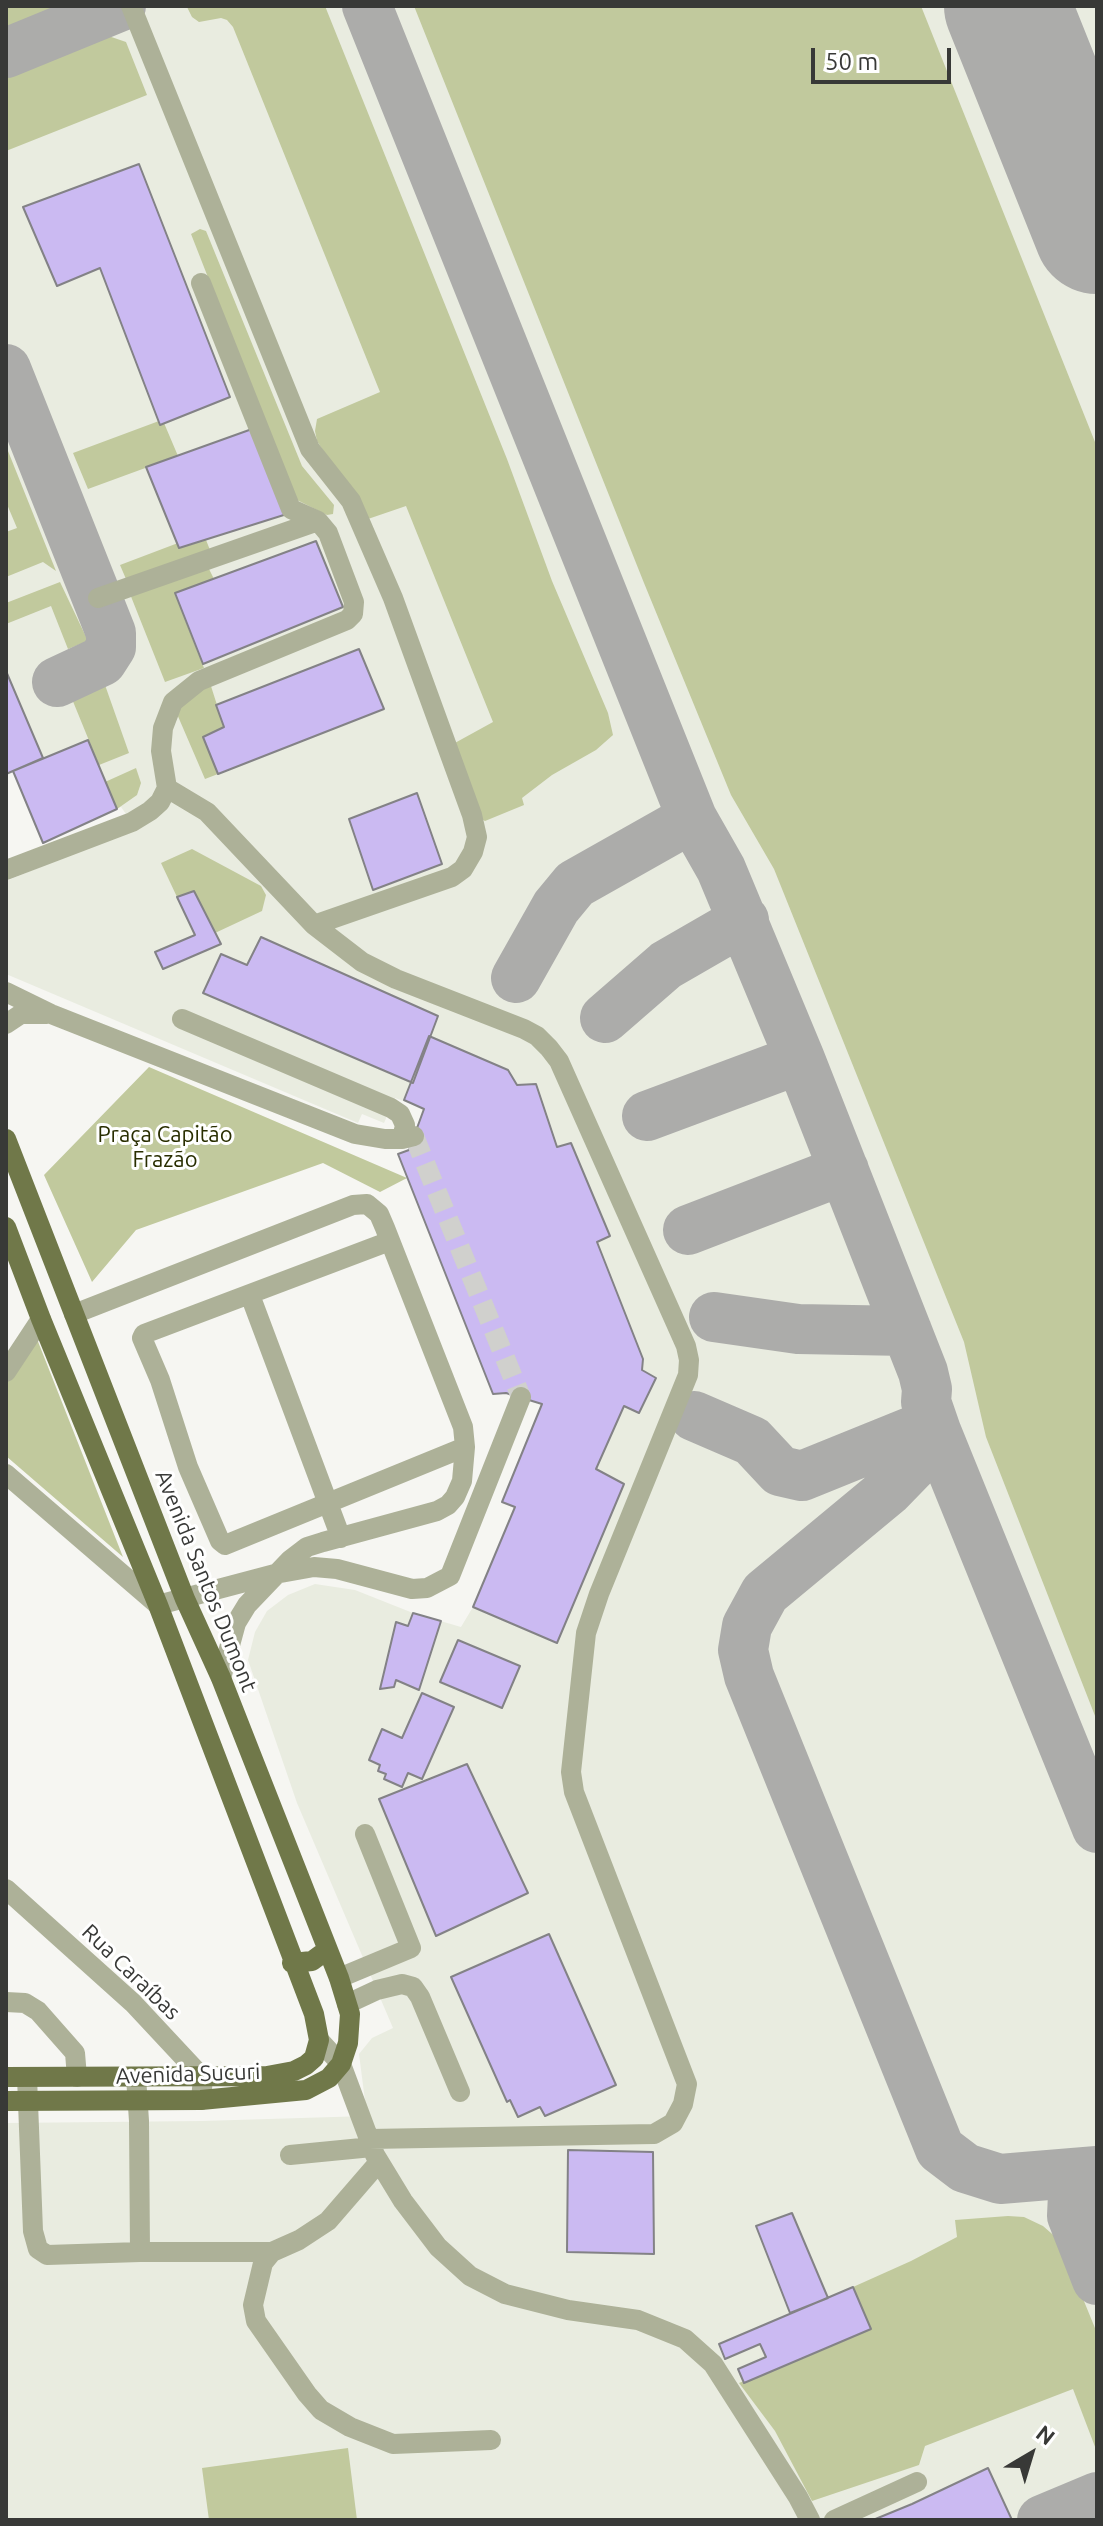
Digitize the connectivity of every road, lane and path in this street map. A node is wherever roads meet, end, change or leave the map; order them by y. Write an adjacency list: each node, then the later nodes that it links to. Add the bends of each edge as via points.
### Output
1 (131, 6): 7 (street, via 310,449 351,501 393,598 477,837 463,869 452,877)
2 (201, 283): 3 (street, via 291,509)
3 (318, 521): 4 (street); 5 (street, via 338,558 354,602 353,614 199,681 173,702 161,751)
4 (98, 598)
5 (167, 788): 6 (street, via 160,802 132,822); 7 (street, via 207,812)
6 (7, 867)
7 (314, 925): 49 (street, via 362,962 524,1029 549,1048 689,1360 688,1375 586,1633 571,1772 574,1792 687,2084 683,2104 673,2123 654,2134)
8 (6, 992): 9 (street)
9 (51, 1014): 10 (street, via 355,1134 408,1138 400,1114 391,1108); 11 (street, via 21,1014)
10 (182, 1019)
11 (6, 1024)
12 (6, 1139): 16 (main road, Avenida Santos Dumont)
13 (6, 1227): 17 (main road)
14 (390, 1241): 15 (street); 16 (street, via 379,1214 367,1204 353,1205); 20 (street, via 463,1427)
15 (250, 1295): 22 (street); 22 (street, via 142,1336 188,1467 225,1545)
16 (74, 1314): 25 (main road, Avenida Santos Dumont)
17 (41, 1319): 18 (street); 26 (main road)
18 (6, 1372)
19 (521, 1397): 24 (street, via 450,1576 412,1589 337,1569)
20 (465, 1447): 22 (street); 23 (street, via 462,1481 448,1505)
21 (6, 1474): 26 (street)
22 (327, 1502): 23 (street)
23 (341, 1538): 24 (street, via 307,1547)
24 (275, 1574): 25 (street); 27 (street, via 236,1623)
25 (185, 1599): 26 (street); 27 (main road, Avenida Santos Dumont)
26 (158, 1605): 29 (main road)
27 (221, 1678): 28 (main road, Avenida Santos Dumont)
28 (250, 1752): 29 (main road); 32 (main road, Avenida Santos Dumont)
29 (219, 1763): 33 (main road)
30 (365, 1834): 34 (street, via 411,1948)
31 (6, 1889): 43 (street, Rua Caraíbas, via 133,2003)
32 (327, 1950): 33 (main road, via 312,1961); 34 (main road, Avenida Santos Dumont)
33 (292, 1963): 37 (main road)
34 (339, 1978): 36 (main road, Avenida Santos Dumont)
35 (6, 2002): 41 (street, via 25,2003 38,2011 75,2053)
36 (347, 2004): 38 (main road, Avenida Santos Dumont, via 348,2043); 44 (street, via 389,1987 413,1987)
37 (319, 2040): 38 (street); 43 (main road, Avenida Sucuri, via 314,2058 294,2071)
38 (341, 2064): 46 (main road, Avenida Sucuri, via 329,2078 306,2090); 49 (street)
39 (6, 2077): 40 (main road, Avenida Sucuri)
40 (27, 2077): 41 (main road, Avenida Sucuri); 48 (street)
41 (77, 2077): 42 (main road, Avenida Sucuri)
42 (136, 2077): 43 (main road, Avenida Sucuri); 45 (street)
43 (203, 2078): 46 (street)
44 (460, 2092)
45 (138, 2100): 46 (main road, Avenida Sucuri); 48 (main road, Avenida Sucuri); 51 (street)
46 (201, 2100)
47 (6, 2101): 48 (main road, Avenida Sucuri)
48 (29, 2101): 51 (street, via 38,2249 47,2255)
49 (373, 2149): 50 (street); 52 (street, via 328,2221); 56 (street, via 438,2247 470,2276 505,2294 638,2320 685,2339 713,2364)
50 (290, 2155)
51 (140, 2252): 52 (street)
52 (272, 2252): 53 (street, via 263,2263 253,2305 256,2321 321,2410 393,2444)
53 (491, 2440)
54 (917, 2482): 55 (street)
55 (845, 2518)
56 (810, 2520)

